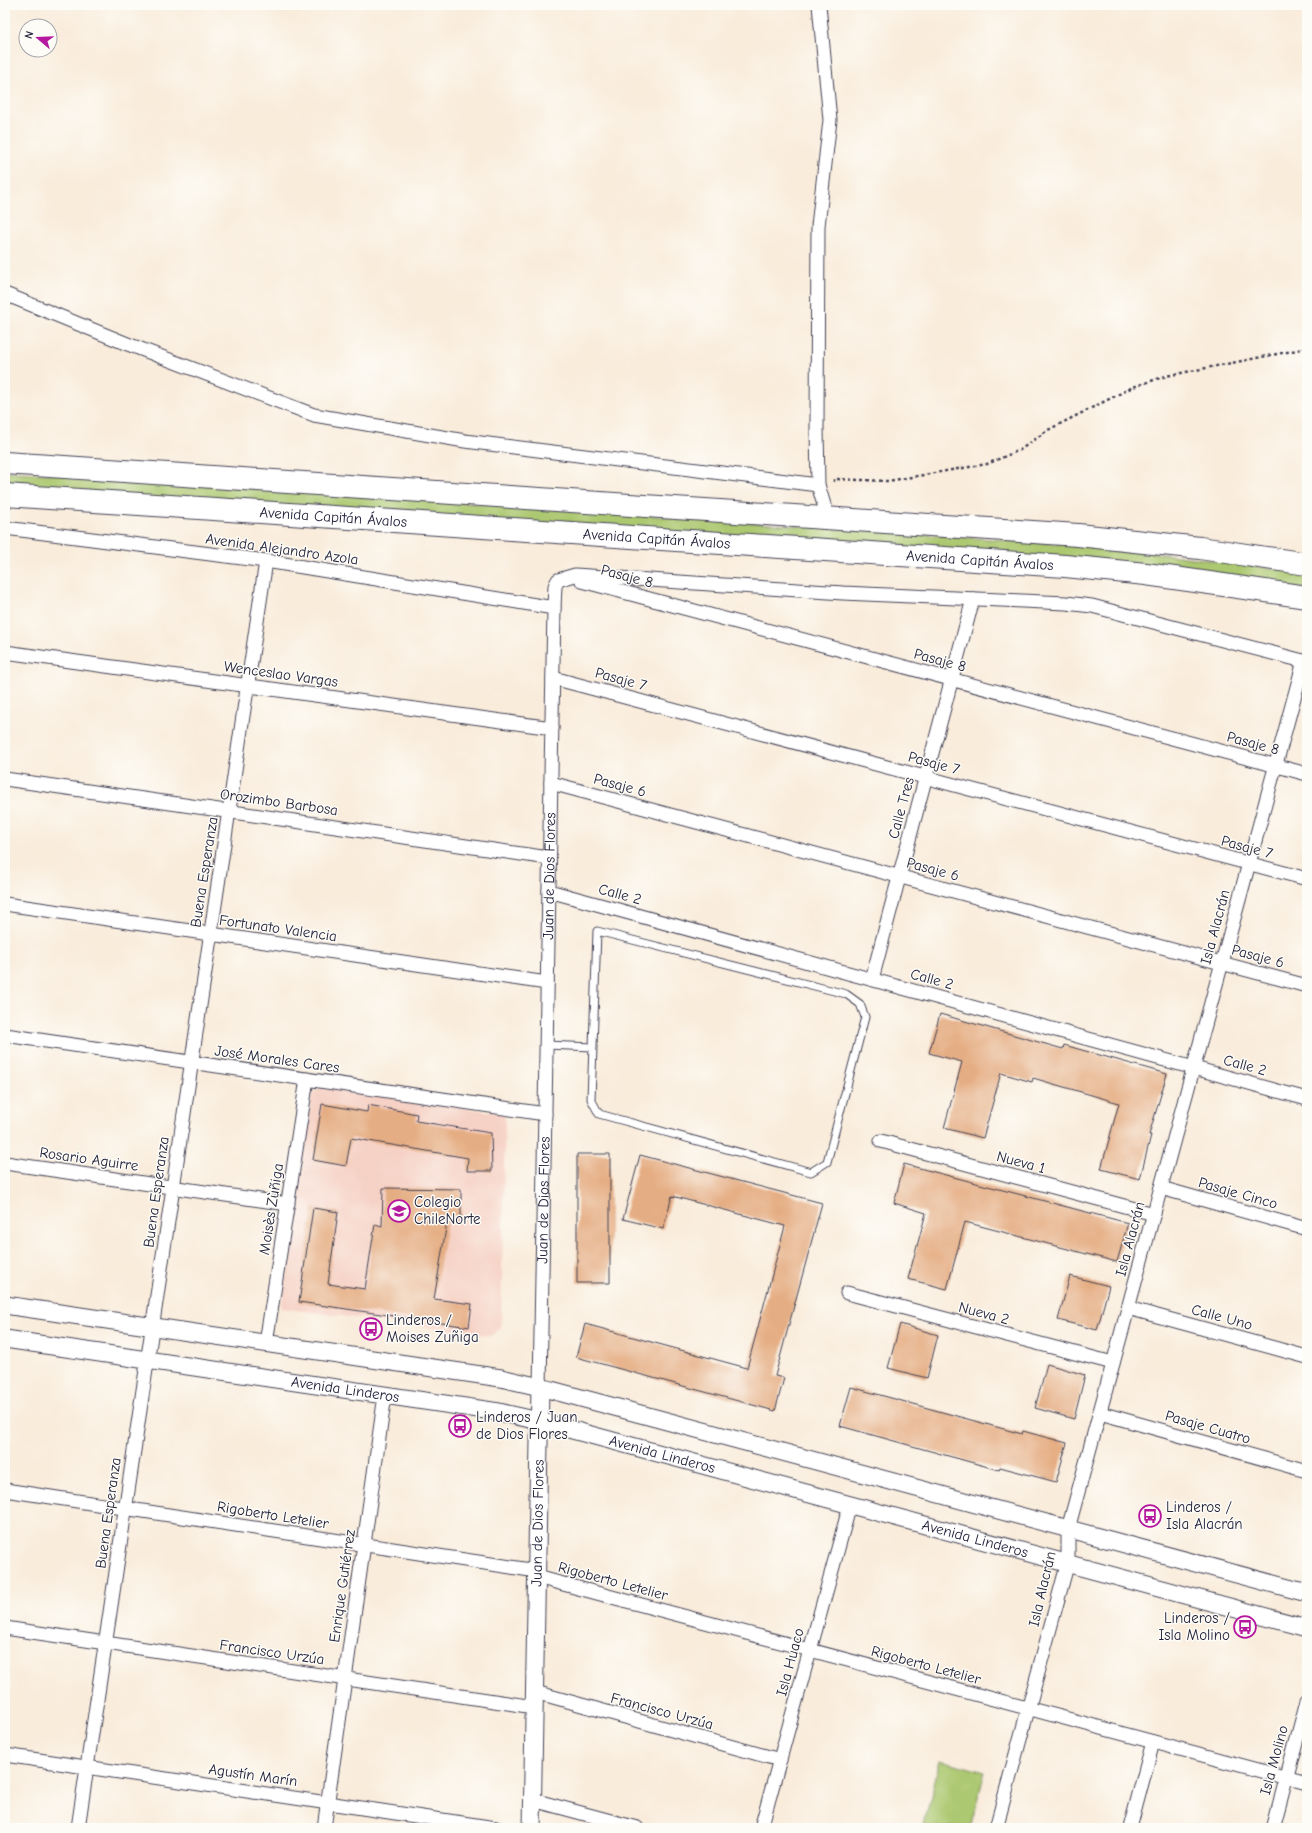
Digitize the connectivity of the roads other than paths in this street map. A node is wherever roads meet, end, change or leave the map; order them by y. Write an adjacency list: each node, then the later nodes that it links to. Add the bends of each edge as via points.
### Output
1 (819, 5): 4 (street, via 830,120 818,226)
2 (5, 294): 4 (street, via 314,415 465,442)
3 (5, 463): 6 (highway)
4 (818, 485): 6 (street)
5 (5, 495): 11 (highway, Avenida Capitán Ávalos, via 1064,566 1146,574)
6 (828, 518): 9 (highway, via 1113,538)
7 (5, 528): 8 (street, Avenida Alejandro Azola)
8 (266, 561): 13 (street, Avenida Alejandro Azola); 18 (street, Buena Esperanza)
9 (1307, 564)
10 (565, 577): 12 (street, via 575,575); 13 (street, Juan de Dios Flores, via 558,580 555,586); 17 (street, Pasaje 8)
11 (1307, 597)
12 (973, 599): 15 (street, via 1066,602 1092,606); 17 (street, Calle Tres)
13 (554, 608): 16 (street, Juan de Dios Flores)
14 (5, 652): 18 (street, Wenceslao Vargas)
15 (1306, 661): 20 (street, Isla Alacrán)
16 (553, 678): 19 (street, Juan de Dios Flores); 22 (street, Pasaje 7)
17 (952, 679): 20 (street, Pasaje 8); 22 (street, Calle Tres)
18 (248, 686): 19 (street, Wenceslao Vargas); 25 (street, Buena Esperanza)
19 (552, 728): 24 (street, Juan de Dios Flores)
20 (1276, 765): 21 (street, Pasaje 8); 27 (street, Isla Alacrán)
21 (1307, 774)
22 (926, 777): 27 (street, Pasaje 7); 28 (street, Calle Tres)
23 (5, 779): 25 (street, Orozimbo Barbosa)
24 (551, 783): 26 (street, Juan de Dios Flores); 28 (street, Pasaje 6)
25 (229, 811): 26 (street, Orozimbo Barbosa); 32 (street, Buena Esperanza)
26 (549, 858): 30 (street, Juan de Dios Flores)
27 (1249, 864): 29 (street, Pasaje 7); 33 (street, Isla Alacrán)
28 (899, 876): 33 (street, Pasaje 6); 34 (street, Calle Tres)
29 (1307, 879)
30 (549, 891): 34 (street, Calle 2); 35 (street, Juan de Dios Flores)
31 (5, 904): 32 (street, Fortunato Valencia)
32 (211, 934): 35 (street, Fortunato Valencia); 40 (street, Buena Esperanza)
33 (1222, 963): 36 (street, Pasaje 6); 41 (street, Isla Alacrán)
34 (872, 979): 41 (street, Calle 2)
35 (547, 983): 38 (street, Juan de Dios Flores)
36 (1307, 986)
37 (5, 1035): 40 (street, José Morales Cares)
38 (546, 1045): 39 (lane); 44 (street, Juan de Dios Flores)
39 (593, 1047): 39 (lane, via 590,1099 599,1114 811,1172 827,1162 865,1017 860,1004 846,994 597,932)
40 (192, 1062): 42 (street, José Morales Cares); 47 (street, Buena Esperanza)
41 (1193, 1068): 43 (street, Calle 2); 48 (street, Isla Alacrán)
42 (307, 1079): 44 (street, José Morales Cares); 49 (street, Moisès Zùñiga)
43 (1307, 1099)
44 (545, 1114): 61 (street, Juan de Dios Flores)
45 (881, 1141): 50 (street, Nueva 1)
46 (5, 1163): 47 (street, Rosario Aguirre)
47 (173, 1187): 49 (street, Rosario Aguirre); 55 (street, Buena Esperanza)
48 (1161, 1188): 50 (street, Isla Alacrán); 51 (street, Pasaje Cinco)
49 (288, 1204): 57 (street, Moisès Zùñiga)
50 (1154, 1214): 54 (street, Isla Alacrán)
51 (1307, 1229)
52 (847, 1293): 60 (street, Nueva 2)
53 (5, 1305): 55 (street)
54 (1128, 1308): 58 (street, Calle Uno); 60 (street, Isla Alacrán)
55 (152, 1326): 57 (street); 59 (street, Buena Esperanza)
56 (5, 1339): 59 (street, Avenida Linderos)
57 (266, 1343): 61 (street, via 501,1378)
58 (1307, 1357)
59 (147, 1360): 62 (street, Avenida Linderos); 68 (street, Buena Esperanza)
60 (1113, 1363): 63 (street, Isla Alacrán)
61 (540, 1387): 64 (street, Juan de Dios Flores); 69 (street)
62 (385, 1395): 64 (street, Avenida Linderos, via 499,1412); 70 (street, Enrique Gutiérrez)
63 (1100, 1413): 65 (street, Pasaje Cuatro); 69 (street, Isla Alacrán)
64 (539, 1421): 67 (street, Avenida Linderos); 72 (street, Juan de Dios Flores)
65 (1307, 1471)
66 (5, 1490): 68 (street, Rigoberto Letelier)
67 (850, 1505): 71 (street, Avenida Linderos); 77 (street, Isla Huaco)
68 (125, 1509): 70 (street, Rigoberto Letelier); 76 (street, Buena Esperanza)
69 (1068, 1529): 71 (street, Isla Alacrán); 73 (street)
70 (364, 1544): 72 (street, Rigoberto Letelier); 78 (street, Enrique Gutiérrez)
71 (1068, 1562): 75 (street, Avenida Linderos); 81 (street, Isla Alacrán)
72 (537, 1574): 77 (street, Rigoberto Letelier); 79 (street, Juan de Dios Flores)
73 (1307, 1593)
74 (5, 1628): 76 (street, Francisco Urzúa)
75 (1307, 1628)
76 (105, 1643): 78 (street, Francisco Urzúa); 85 (street, Buena Esperanza)
77 (810, 1650): 81 (street, Rigoberto Letelier); 84 (street, Isla Huaco)
78 (345, 1679): 79 (street, Francisco Urzúa); 89 (street, Enrique Gutiérrez)
79 (534, 1700): 84 (street, Francisco Urzúa); 88 (street, Juan de Dios Flores)
80 (1307, 1701): 86 (street, Isla Molino)
81 (1028, 1709): 82 (street, Rigoberto Letelier); 96 (street, Isla Alacrán)
82 (1153, 1742): 86 (street, Rigoberto Letelier); 97 (street)
83 (5, 1754): 85 (street, Agustín Marín)
84 (780, 1760): 95 (street, Isla Huaco)
85 (87, 1767): 89 (street, Agustín Marín); 90 (street, Buena Esperanza)
86 (1286, 1778): 87 (street, Rigoberto Letelier); 98 (street, Isla Molino)
87 (1307, 1783)
88 (533, 1800): 93 (street, Juan de Dios Flores); 94 (street)
89 (328, 1802): 91 (street, Enrique Gutiérrez); 92 (street, Agustín Marín)
90 (78, 1828)
91 (324, 1828)
92 (496, 1828)
93 (532, 1828)
94 (637, 1828)
95 (762, 1828)
96 (996, 1828)
97 (1130, 1828)
98 (1273, 1828)

